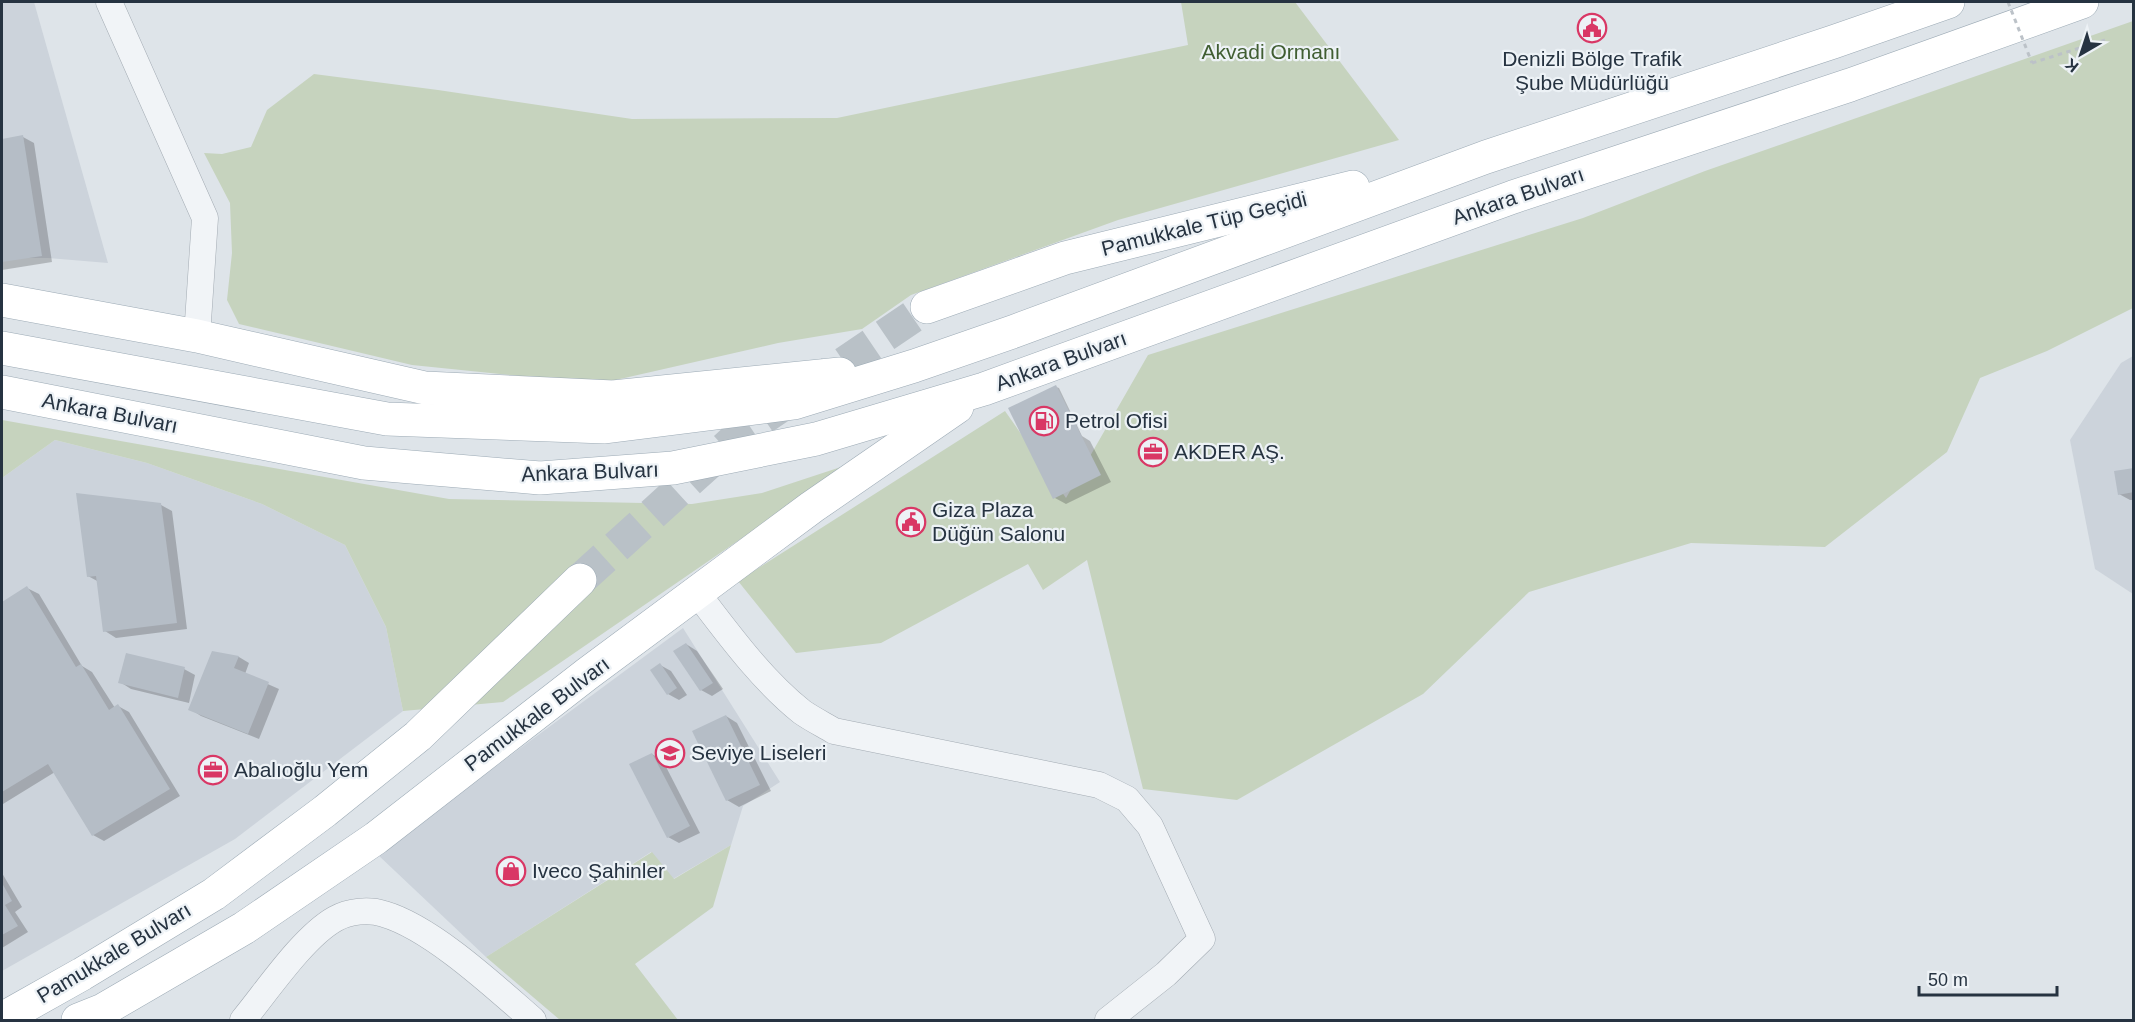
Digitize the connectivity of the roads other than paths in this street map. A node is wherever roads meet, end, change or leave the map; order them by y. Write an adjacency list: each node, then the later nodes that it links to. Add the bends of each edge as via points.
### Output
1 (109, 2): 7 (lane, via 205,218)
2 (1948, 2): 4 (main road, Ankara Bulvarı)
3 (2082, 2): 10 (main road, Ankara Bulvarı, via 1850,85 1513,197)
4 (1486, 157): 6 (main road, Pamukkale Tüp Geçidi, via 1065,258); 9 (main road, Ankara Bulvarı)
5 (2, 300): 7 (main road)
6 (927, 307)
7 (197, 336): 9 (main road, via 425,388 613,397)
8 (2, 348): 9 (main road, Ankara Bulvarı, via 387,419 605,427 794,403)
9 (914, 366)
10 (984, 389): 11 (main road, Ankara Bulvarı, via 816,439 673,468 540,478 364,463); 13 (main road, Pamukkale Bulvarı, via 812,507)
11 (2, 392)
12 (580, 580): 14 (main road, Pamukkale Bulvarı, via 418,736 324,811 214,894)
13 (697, 593): 15 (main road, Pamukkale Bulvarı, via 376,838 244,928); 18 (lane, via 774,686 803,713 834,731 1099,785 1127,799 1150,826 1202,939 1166,974)
14 (2, 1019)
15 (82, 1019)
16 (243, 1020): 17 (lane, via 307,942 335,918 356,911 383,913 414,927)
17 (533, 1020)
18 (1108, 1020)

